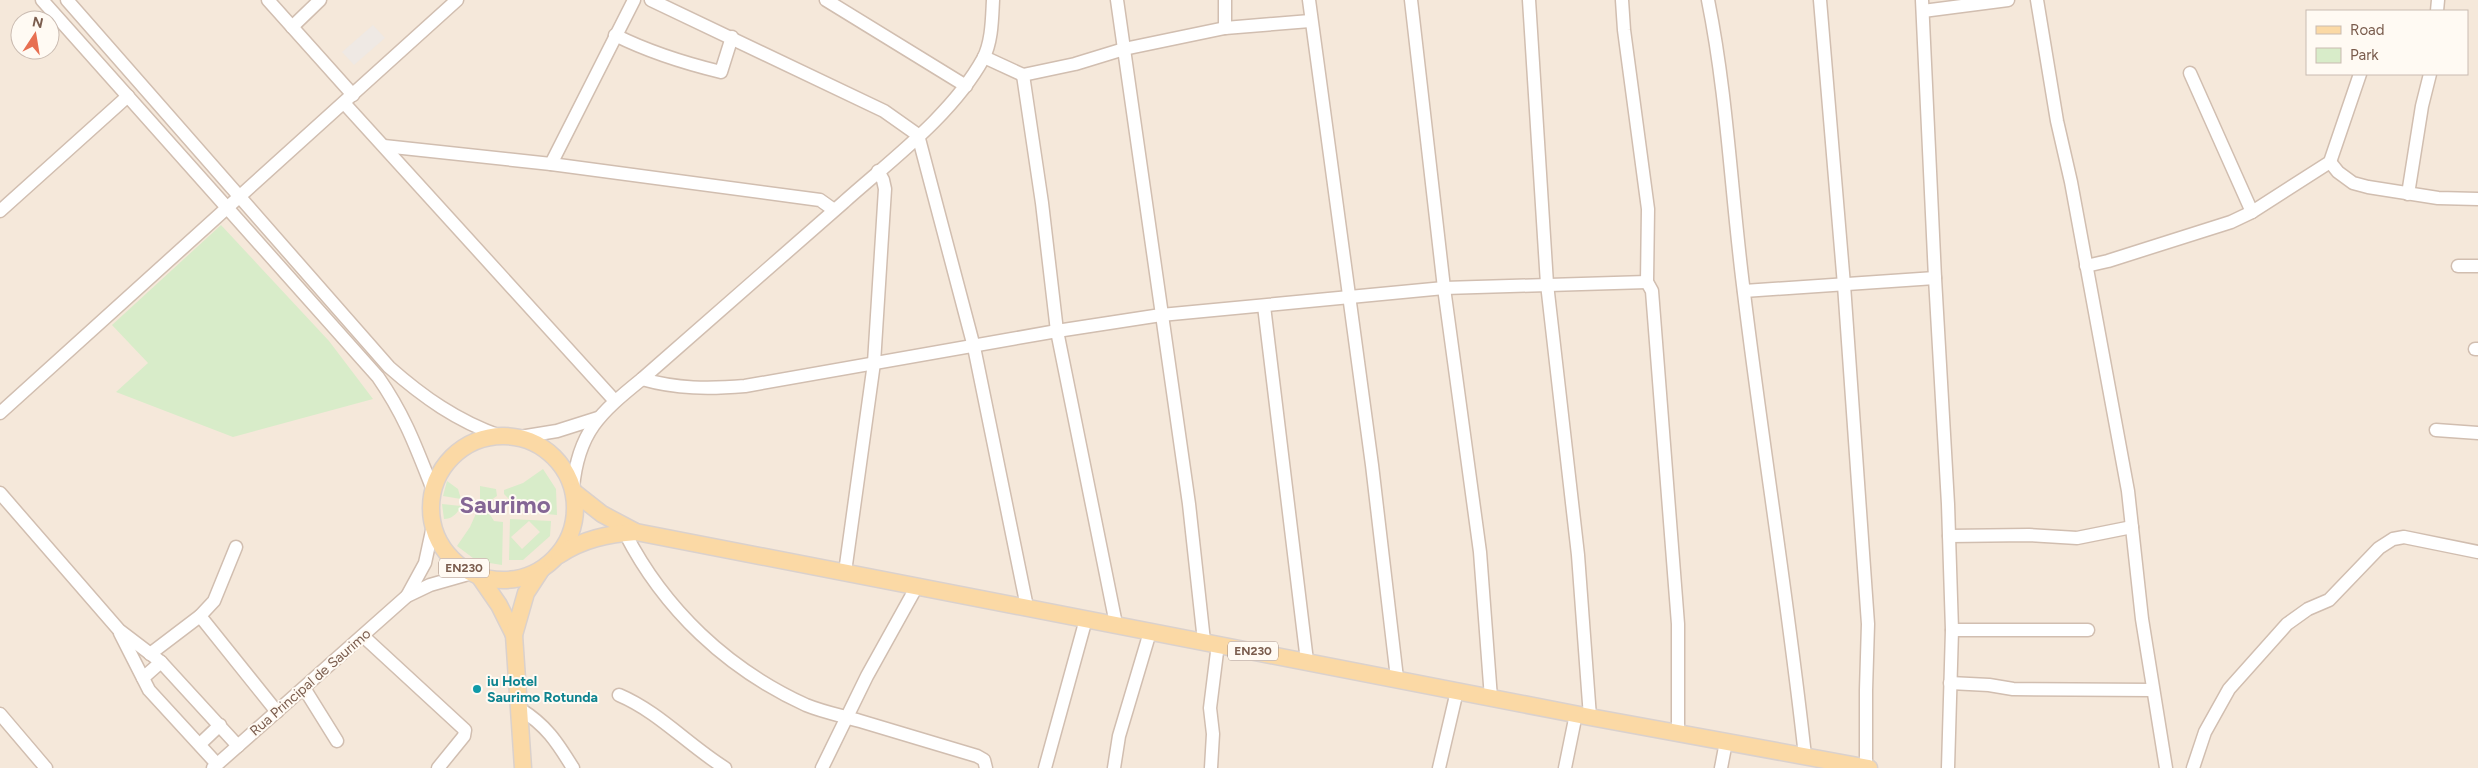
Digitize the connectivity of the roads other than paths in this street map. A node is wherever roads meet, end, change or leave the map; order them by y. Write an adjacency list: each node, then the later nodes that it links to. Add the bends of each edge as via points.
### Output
1 (42, 0): 33 (street)
2 (67, 0): 41 (street)
3 (268, 0): 22 (street)
4 (320, 0): 22 (street)
5 (457, 0): 34 (street)
6 (634, 0): 24 (street)
7 (651, 0): 25 (street)
8 (826, 0): 32 (street)
9 (993, 0): 27 (street)
10 (1117, 0): 26 (street)
11 (1225, 0): 23 (street)
12 (1309, 0): 21 (street)
13 (1411, 0): 54 (street)
14 (1528, 0): 52 (street)
15 (1622, 0): 51 (street, via 1648,209)
16 (1708, 0): 55 (street, via 1723,86)
17 (1820, 0): 53 (street)
18 (2008, 0): 20 (street)
19 (2037, 0): 47 (street)
20 (1923, 6): 50 (street)
21 (1310, 21): 23 (street); 56 (street)
22 (292, 28): 34 (street)
23 (1225, 28): 26 (street)
24 (615, 35): 25 (street, via 683,63 721,72); 38 (street)
25 (732, 37): 35 (street, via 884,111)
26 (1124, 49): 29 (street); 58 (street)
27 (984, 57): 29 (street); 32 (street)
28 (2190, 74): 46 (street)
29 (1023, 75): 59 (street)
30 (2360, 75): 37 (street)
31 (2430, 75): 40 (street)
32 (966, 86): 35 (street)
33 (128, 96): 43 (street); 44 (street)
34 (348, 99): 36 (street); 41 (street)
35 (918, 135): 39 (street); 60 (street)
36 (384, 146): 38 (street); 65 (street)
37 (2330, 162): 40 (street, via 2353,183); 46 (street)
38 (551, 164): 45 (street, via 820,200)
39 (878, 172): 45 (street); 61 (street, via 885,189)
40 (2408, 194): 42 (street)
41 (241, 197): 44 (street); 62 (street)
42 (2478, 199)
43 (1, 206)
44 (228, 208): 63 (street); 66 (street)
45 (834, 210): 64 (street)
46 (2252, 212): 47 (street, via 2180,239)
47 (2086, 266): 76 (street)
48 (2458, 266): 49 (street)
49 (2478, 266)
50 (1935, 278): 53 (street); 78 (street)
51 (1647, 282): 52 (street); 115 (street, via 1652,291 1678,624)
52 (1547, 284): 54 (street); 111 (street, via 1578,555)
53 (1844, 285): 55 (street); 136 (street, via 1868,624)
54 (1444, 288): 56 (street); 108 (street, via 1480,552)
55 (1744, 291): 120 (street)
56 (1348, 296): 57 (street); 102 (street)
57 (1264, 306): 58 (street); 99 (street)
58 (1161, 315): 59 (street); 97 (street)
59 (1057, 330): 60 (street); 90 (street)
60 (974, 347): 61 (street); 87 (street)
61 (874, 363): 64 (street, via 745,386 700,389); 83 (street)
62 (389, 367): 63 (street); 70 (street, via 420,394 449,413)
63 (378, 377): 72 (street, via 398,405)
64 (642, 379): 65 (street)
65 (615, 401): 67 (street)
66 (0, 413)
67 (598, 418): 71 (street, via 557,431); 73 (street, via 577,457)
68 (2436, 430): 69 (street)
69 (2478, 433)
70 (500, 436): 71 (main road, EN230); 72 (main road, EN230, via 466,447 446,466)
71 (520, 437): 73 (main road, EN230, via 543,448 556,459)
72 (434, 490): 75 (main road, EN230)
73 (573, 490): 77 (main road, EN230); 81 (main road, EN230, via 574,525)
74 (0, 493): 91 (street)
75 (433, 526): 84 (main road, EN230, via 447,553); 86 (street, via 425,563)
76 (2132, 527): 78 (street, via 2078,538); 105 (street)
77 (630, 532): 81 (main road, EN230, via 598,536); 83 (main road, EN230); 113 (street, via 642,565 674,607 721,653 762,682 807,706)
78 (1949, 536): 92 (street)
79 (236, 547): 88 (street, via 214,601)
80 (2478, 552): 139 (street, via 2404,537 2393,538 2379,548 2328,600 2286,624 2229,689 2205,732)
81 (558, 555): 82 (main road, EN230)
82 (542, 569): 84 (main road, EN230, via 512,580 495,580); 95 (main road, EN230, via 526,593)
83 (845, 572): 85 (main road, EN230)
84 (476, 574): 86 (street, via 430,584); 95 (main road, EN230, via 499,605)
85 (917, 586): 87 (main road, EN230); 113 (street)
86 (407, 596): 96 (street, Rua Principal de Saurimo)
87 (1027, 607): 89 (main road, EN230)
88 (200, 616): 98 (street); 110 (street)
89 (1086, 619): 90 (main road, EN230); 130 (street)
90 (1116, 624): 94 (main road, EN230)
91 (119, 630): 98 (street); 101 (street)
92 (1952, 630): 93 (street); 103 (street)
93 (2088, 630)
94 (1150, 632): 97 (main road, EN230); 131 (street, via 1119,736)
95 (514, 635): 109 (main road, EN230)
96 (364, 636): 104 (street, Rua Principal de Saurimo); 124 (street, via 465,730 464,736)
97 (1211, 643): 99 (main road, EN230); 132 (street)
98 (150, 654): 100 (street)
99 (1308, 661): 102 (main road, EN230)
100 (162, 662): 101 (street); 114 (street)
101 (143, 678): 118 (street, via 150,690)
102 (1397, 678): 106 (main road, EN230)
103 (1950, 683): 105 (street, via 2013,688); 137 (street)
104 (304, 688): 110 (street, Rua Principal de Saurimo); 116 (street)
105 (2153, 690): 138 (street)
106 (1456, 691): 108 (main road, EN230); 133 (street)
107 (619, 695): 127 (street, via 662,718 701,753)
108 (1491, 698): 111 (main road, EN230)
109 (520, 709): 125 (main road, EN230); 126 (street, via 553,735)
110 (277, 712): 119 (street, Rua Principal de Saurimo)
111 (1583, 716): 115 (main road, EN230); 134 (street)
112 (1, 717): 123 (street)
113 (846, 717): 128 (street); 129 (street, via 977,756 984,760)
114 (220, 725): 118 (street); 119 (street)
115 (1678, 732): 117 (main road, EN230)
116 (337, 741)
117 (1726, 742): 120 (main road, EN230); 135 (street)
118 (200, 744): 122 (street)
119 (238, 746): 122 (street, Rua Principal de Saurimo)
120 (1805, 756): 121 (main road, EN230)
121 (1840, 765): 136 (main road, EN230)
122 (215, 766)
123 (46, 768)
124 (438, 768)
125 (523, 768)
126 (573, 768)
127 (725, 768)
128 (822, 768)
129 (986, 768)
130 (1045, 768)
131 (1114, 768)
132 (1211, 768)
133 (1439, 768)
134 (1565, 768)
135 (1721, 768)
136 (1867, 768)
137 (1948, 768)
138 (2166, 768)
139 (2193, 768)

